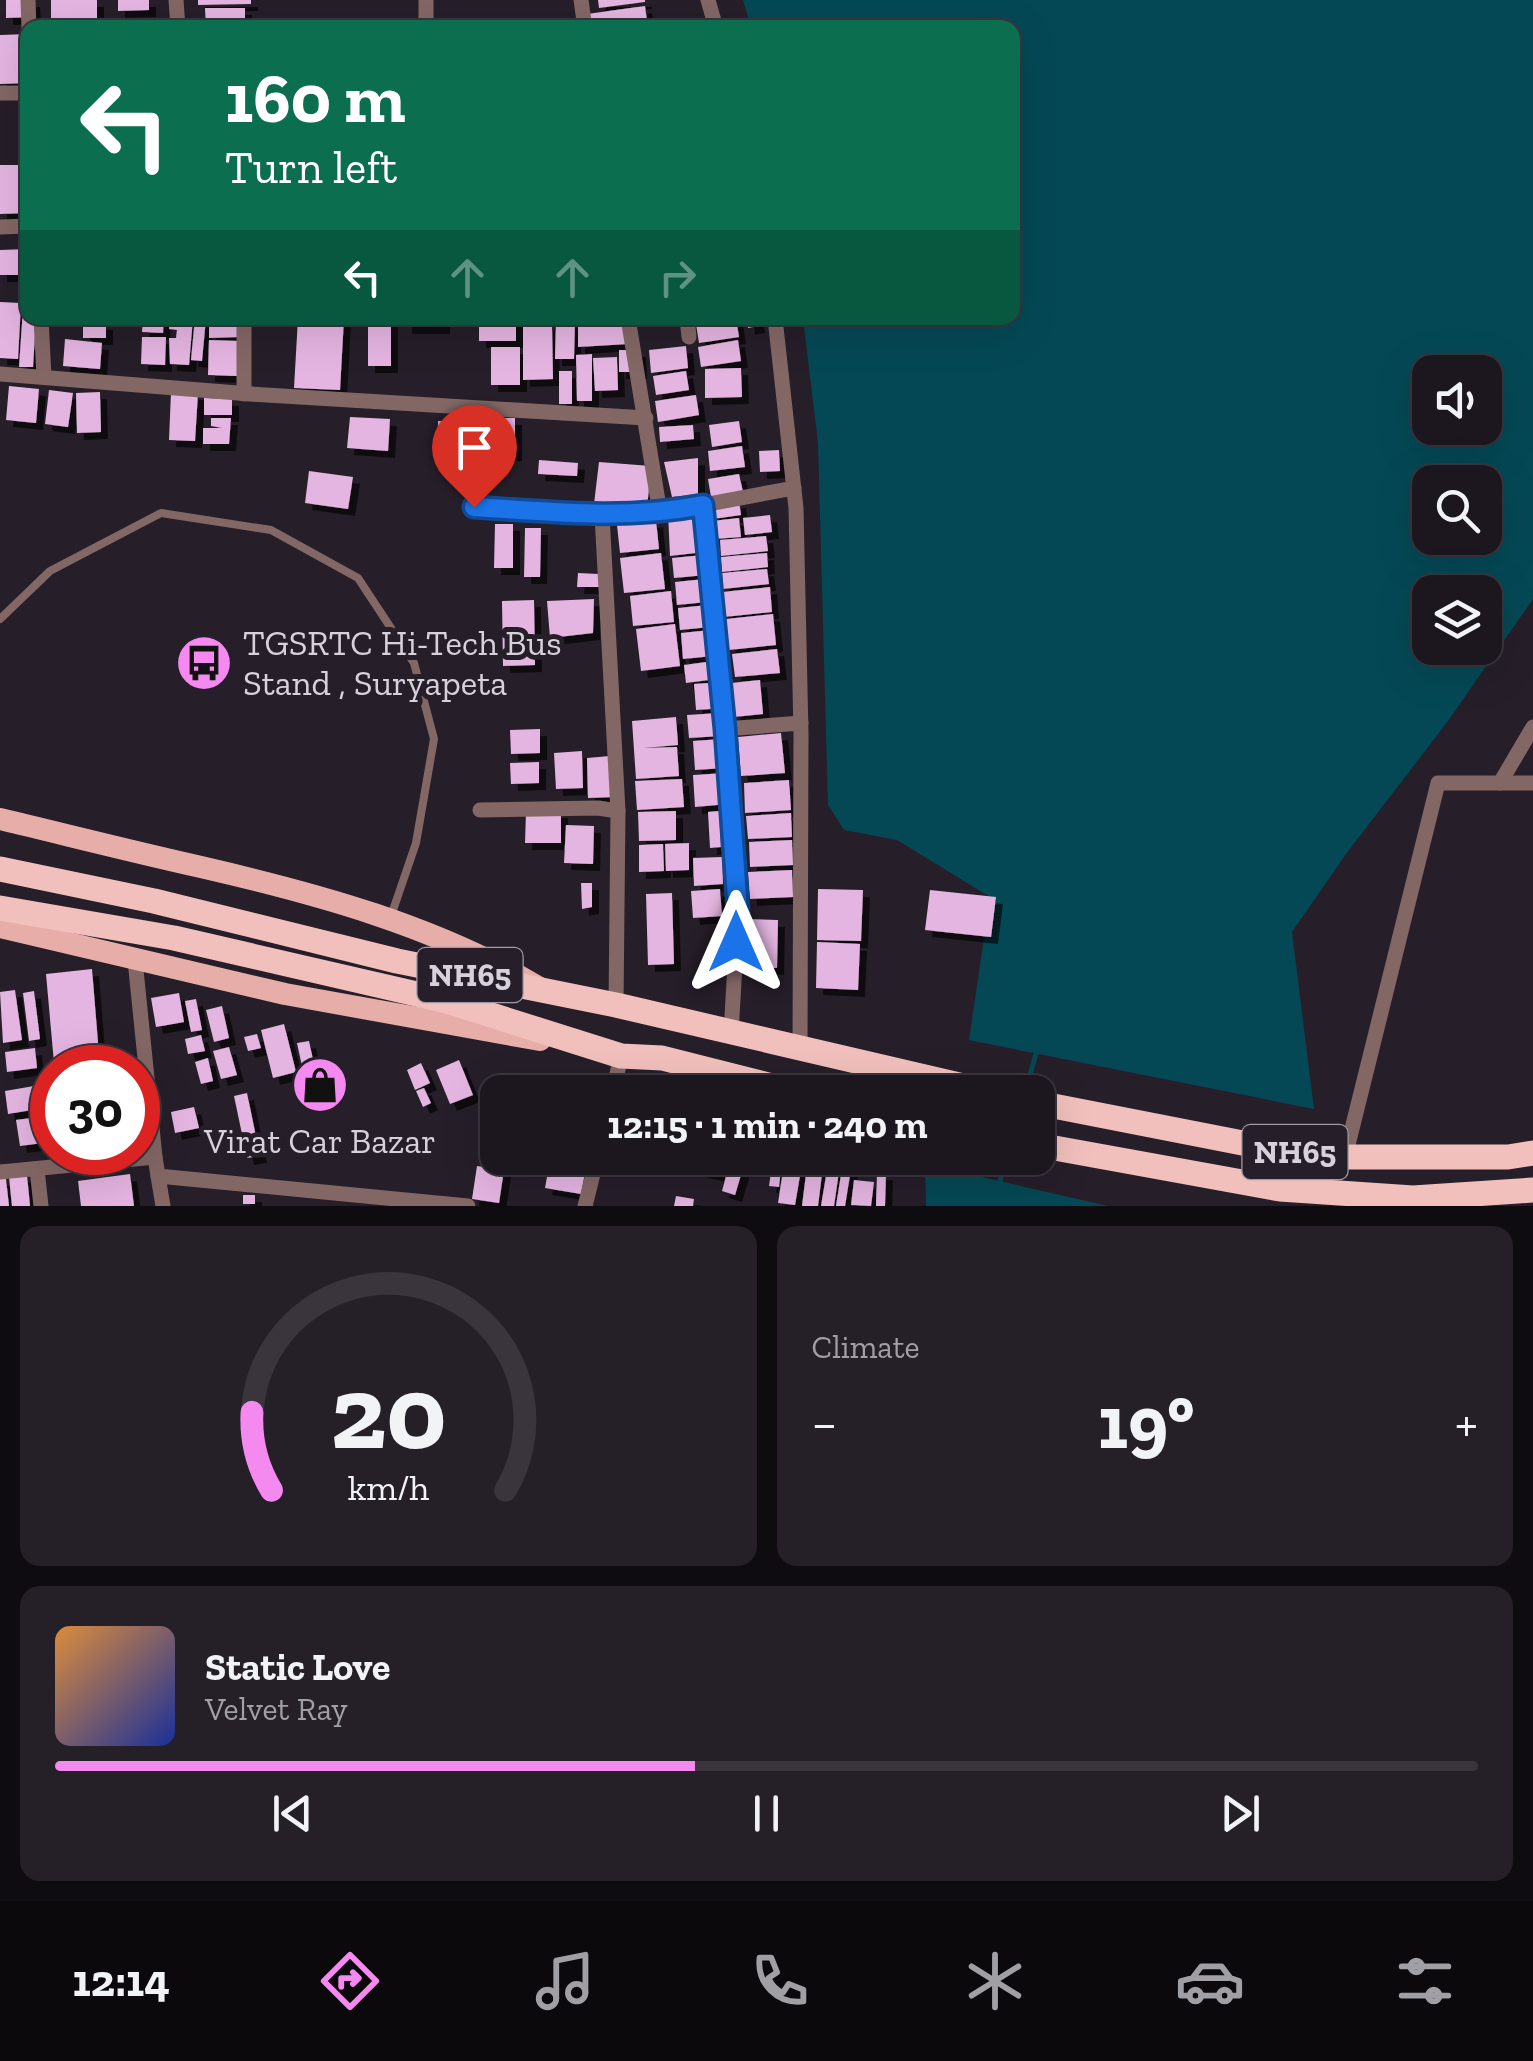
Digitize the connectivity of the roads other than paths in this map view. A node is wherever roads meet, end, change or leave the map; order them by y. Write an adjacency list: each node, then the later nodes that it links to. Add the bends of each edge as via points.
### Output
1 (41, 325): 8 (street)
2 (244, 325): 9 (street)
3 (629, 325): 10 (street)
4 (687, 325): 6 (street)
5 (776, 325): 11 (street)
6 (690, 337)
7 (0, 374): 8 (street)
8 (44, 377): 9 (street)
9 (244, 394): 10 (street)
10 (646, 418): 14 (street)
11 (794, 488): 12 (street); 17 (street)
12 (703, 505): 14 (street); 19 (street)
13 (474, 507): 15 (street)
14 (660, 513): 15 (street)
15 (602, 515): 23 (street)
16 (0, 619): 27 (lane, via 50,570 161,512 271,530 358,578 414,663 434,739 416,843)
17 (800, 722): 19 (street); 34 (street)
18 (1533, 726): 20 (street)
19 (725, 729): 32 (street, via 738,911)
20 (1500, 783): 21 (street); 42 (street, via 1438,783)
21 (1533, 783)
22 (480, 810): 23 (street)
23 (618, 811): 31 (street)
24 (0, 820): 27 (main road, via 283,885)
25 (0, 869): 30 (highway, NH65)
26 (0, 908): 35 (highway, NH65, via 174,938 446,1000)
27 (390, 920): 30 (main road, via 492,960)
28 (0, 927): 29 (main road)
29 (134, 960): 33 (street); 35 (main road)
30 (546, 991): 31 (highway, NH65)
31 (616, 1005): 32 (highway, NH65)
32 (731, 1034): 34 (highway, NH65)
33 (143, 1045)
34 (800, 1050): 38 (highway, NH65)
35 (621, 1056): 36 (street); 37 (highway, NH65, via 662,1058)
36 (616, 1075)
37 (729, 1075)
38 (909, 1075)
39 (1055, 1106): 42 (highway, NH65)
40 (1055, 1148): 49 (highway, NH65)
41 (1533, 1153): 42 (highway, NH65)
42 (1345, 1158)
43 (30, 1170): 44 (street)
44 (0, 1172)
45 (38, 1175): 50 (street)
46 (593, 1175): 53 (street)
47 (158, 1176): 51 (street); 52 (street)
48 (1528, 1196): 49 (highway, NH65)
49 (1280, 1198)
50 (41, 1206)
51 (163, 1206)
52 (468, 1206)
53 (585, 1206)

